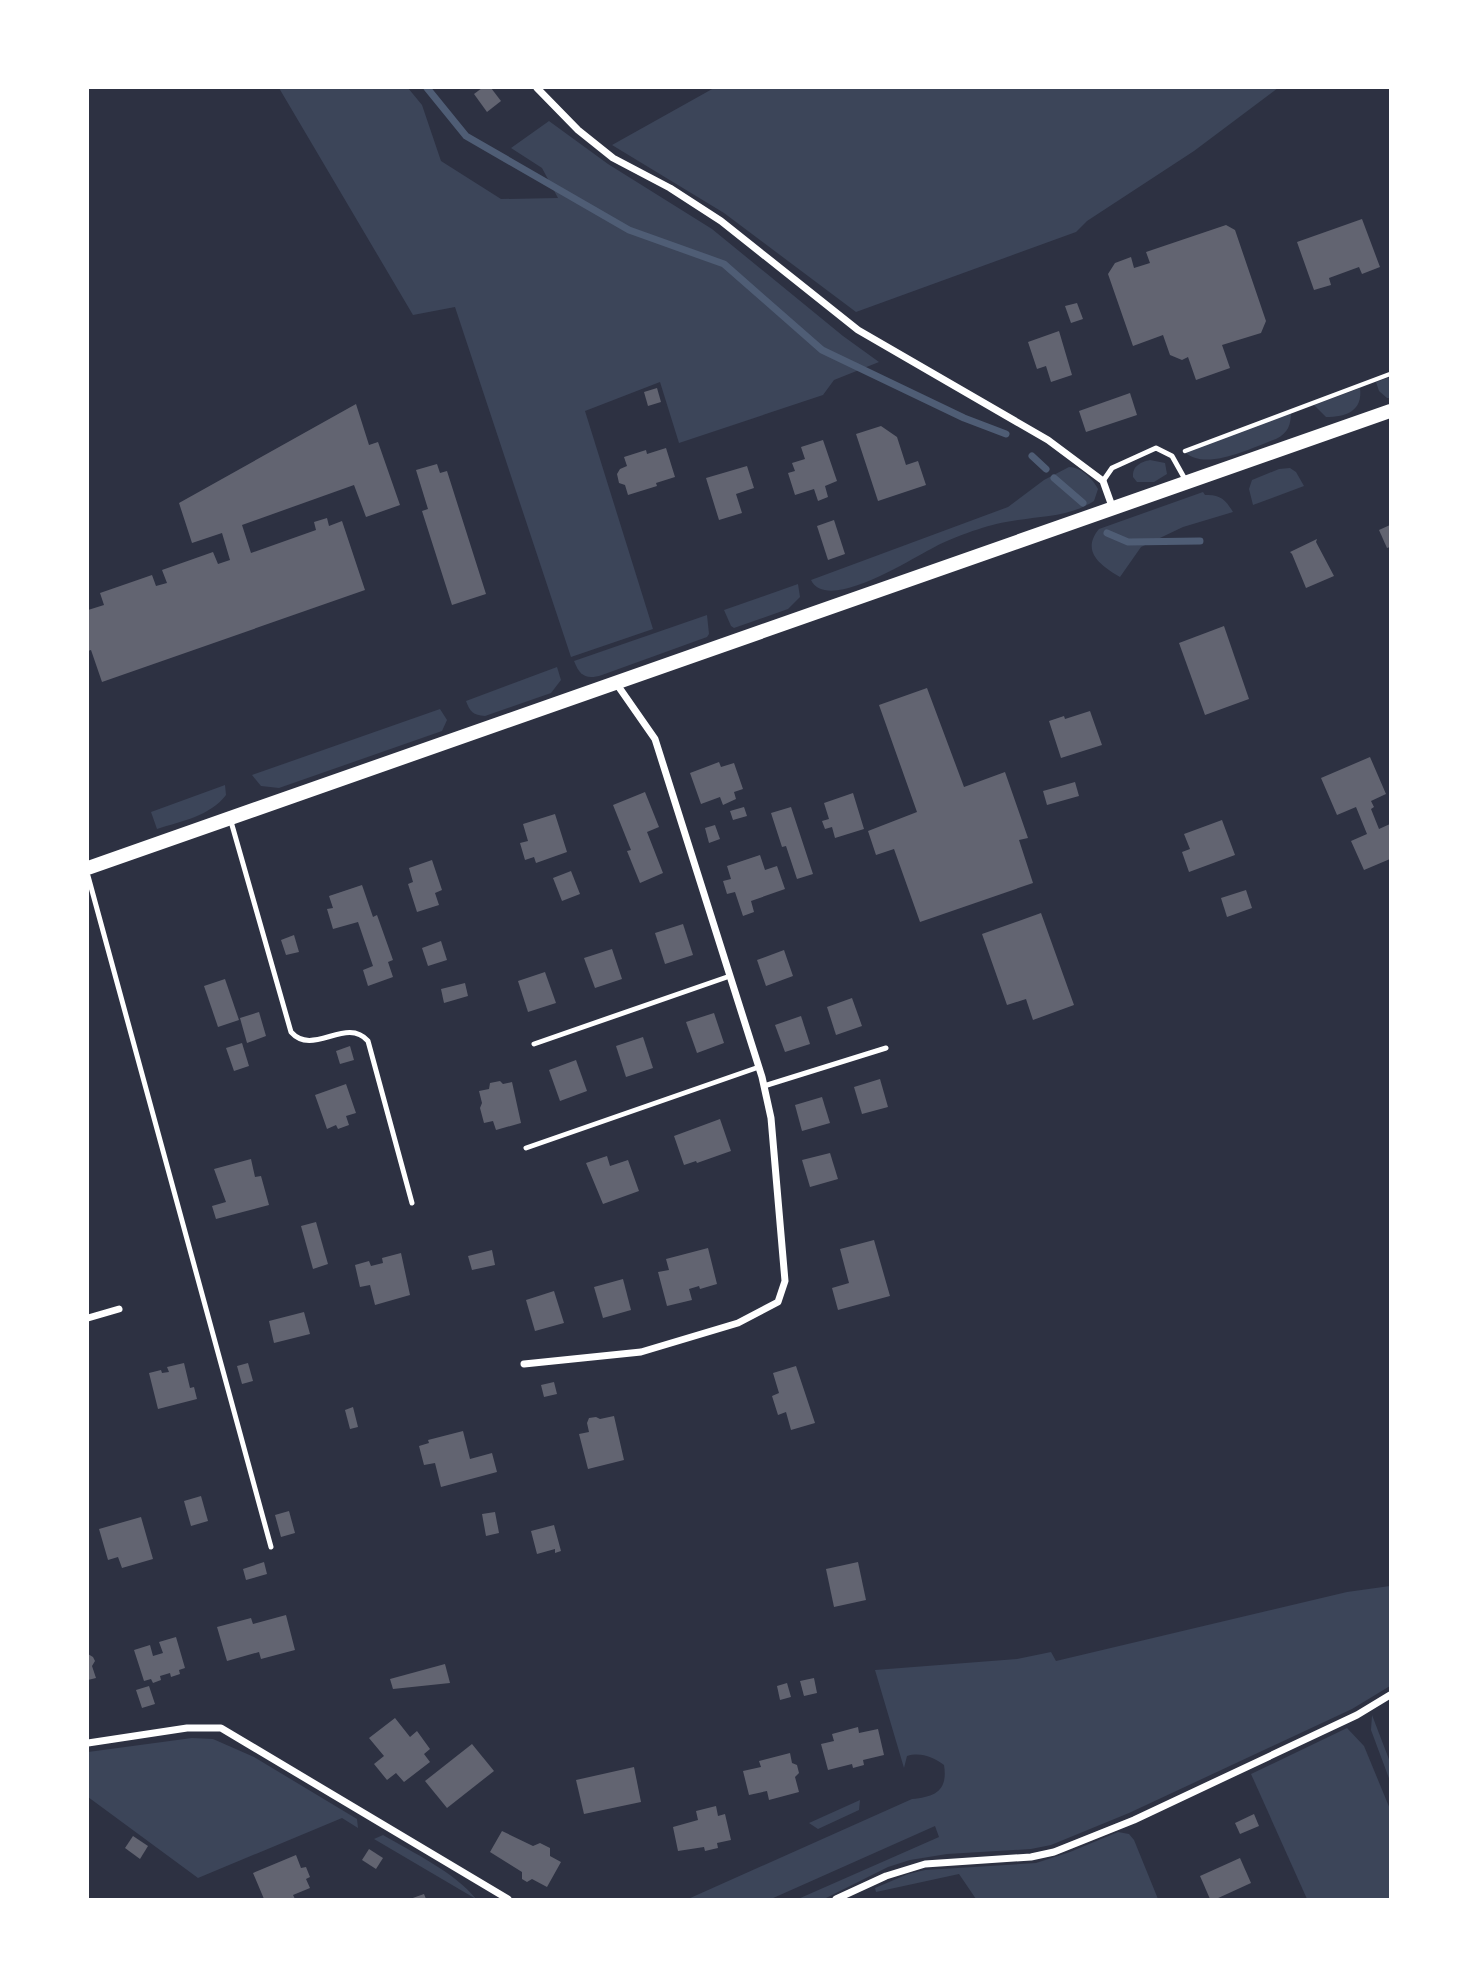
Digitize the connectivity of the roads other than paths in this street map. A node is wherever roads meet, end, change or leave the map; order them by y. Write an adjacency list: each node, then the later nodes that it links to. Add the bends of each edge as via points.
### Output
1 (537, 88): 3 (street, via 613,158 721,221 858,330 1048,440)
2 (1391, 411): 4 (main road)
3 (1103, 481): 4 (lane, via 1112,468 1156,448 1172,456); 5 (street)
4 (1188, 483): 5 (main road)
5 (1113, 509): 6 (main road)
6 (616, 683): 7 (main road); 10 (street, via 654,739)
7 (230, 818): 8 (main road); 16 (lane, via 291,1032 307,1041 352,1031 368,1041)
8 (88, 868)
9 (88, 876): 20 (lane)
10 (730, 976): 11 (lane); 13 (street)
11 (534, 1044)
12 (886, 1048): 14 (lane)
13 (759, 1067): 14 (street); 15 (lane)
14 (764, 1086): 19 (street, via 771,1118 785,1281 778,1302 738,1323 641,1352)
15 (526, 1148)
16 (412, 1203)
17 (119, 1309): 18 (street)
18 (88, 1318)
19 (524, 1364)
20 (271, 1547)
21 (1391, 1695): 24 (street, via 1146,1814 1054,1852 925,1864)
22 (88, 1743): 23 (street, via 187,1728 221,1728)
23 (508, 1899)
24 (836, 1899)

